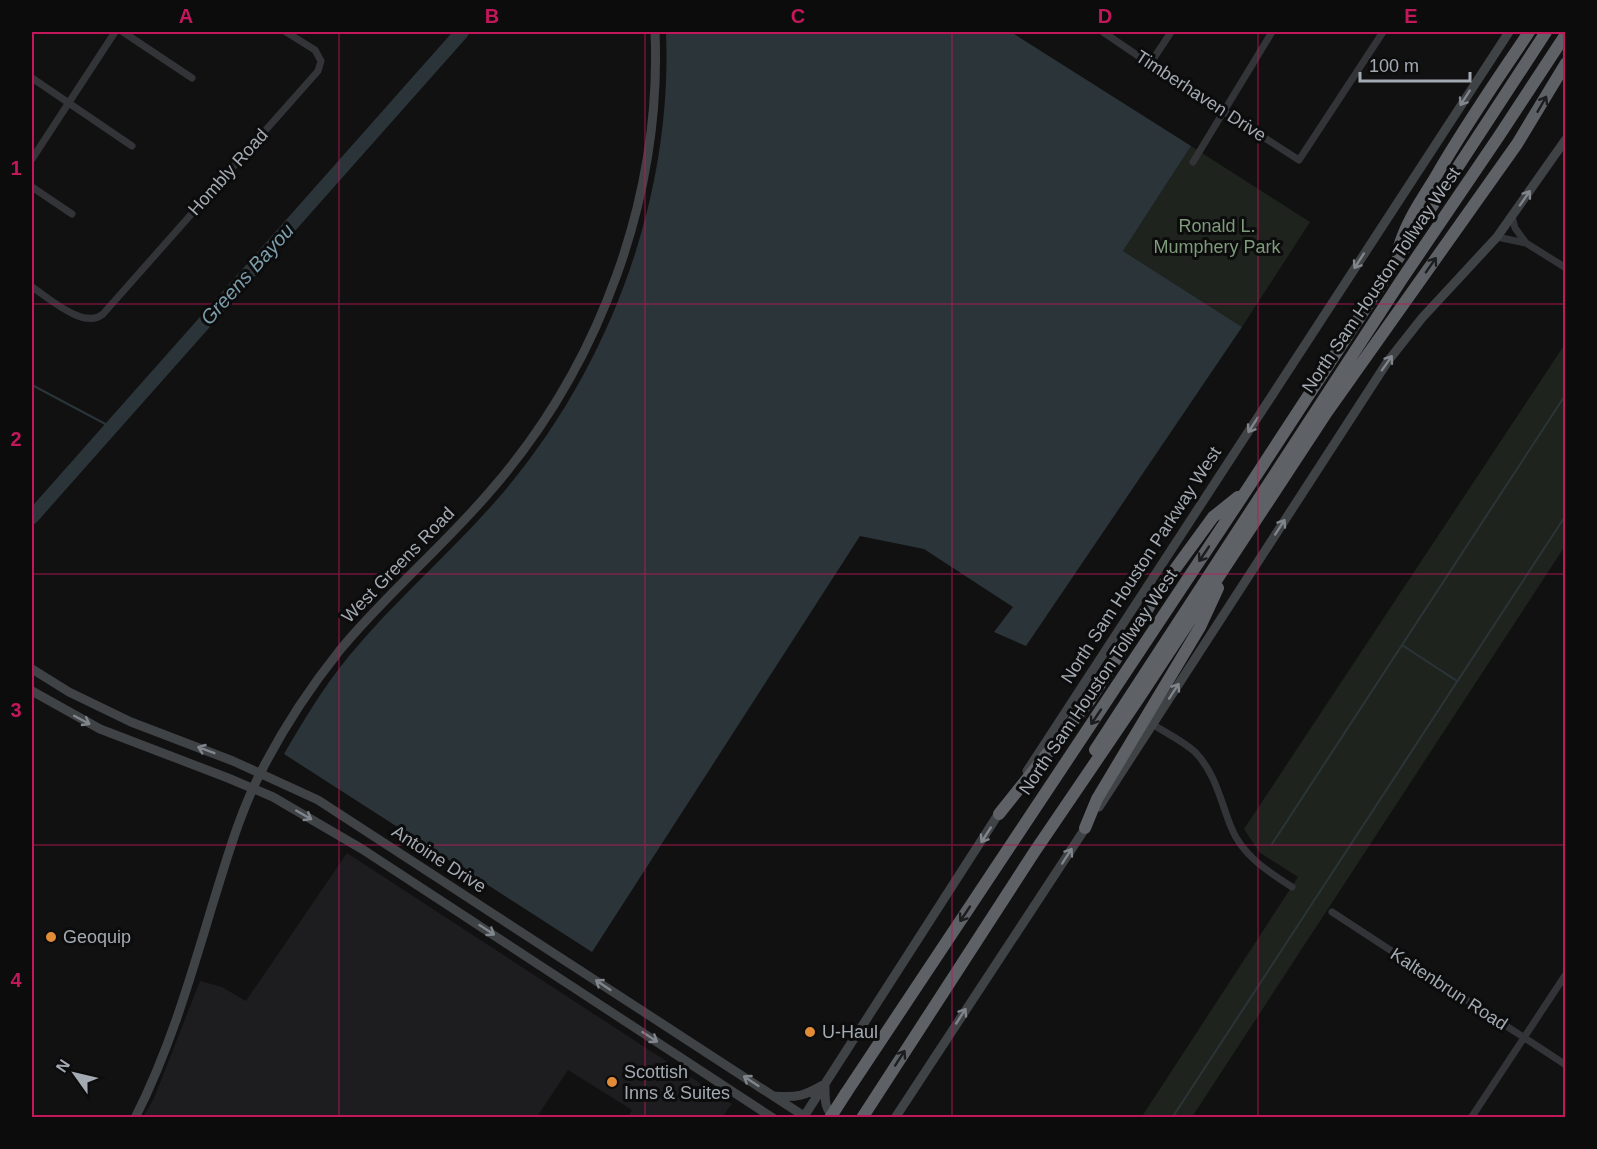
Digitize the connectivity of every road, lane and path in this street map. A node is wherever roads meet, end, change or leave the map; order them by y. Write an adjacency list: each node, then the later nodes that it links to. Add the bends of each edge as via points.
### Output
1 (115, 32): 17 (street)
2 (123, 32): 16 (street)
3 (286, 32): 30 (street, Hombly Road, via 315,50 321,61 318,71 112,304 97,319 89,320)
4 (655, 32): 38 (main road, West Greens Road, via 653,112 637,205 609,296 572,373 538,429 493,488 340,650 305,697)
5 (1104, 32): 14 (street, Timberhaven Drive)
6 (1171, 32): 14 (street)
7 (1272, 32): 18 (street)
8 (1383, 32): 18 (street, Timberhaven Drive, via 1299,160)
9 (1509, 32): 40 (main road, North Sam Houston Parkway West, one-way to 40)
10 (1529, 32): 28 (highway, North Sam Houston Tollway West, via 1420,203 1401,239)
11 (1546, 32): 28 (highway, North Sam Houston Tollway West)
12 (1566, 34): 44 (highway, North Sam Houston Tollway West, via 1130,694)
13 (1566, 63): 32 (highway, North Sam Houston Tollway West, one-way to 13, via 1327,412 1517,144)
14 (1150, 64): 18 (street, Timberhaven Drive)
15 (32, 78): 17 (street)
16 (192, 78)
17 (69, 103): 20 (street); 21 (street)
18 (1224, 111): 22 (street)
19 (1566, 139): 25 (main road, one-way to 19)
20 (132, 146)
21 (32, 159)
22 (1193, 162)
23 (32, 187): 24 (street)
24 (72, 214)
25 (1512, 216): 26 (main road); 27 (street)
26 (1497, 237): 27 (street); 36 (main road, one-way to 26, via 1388,361)
27 (1526, 243): 29 (street)
28 (1393, 265): 31 (highway, North Sam Houston Tollway West)
29 (1566, 268)
30 (32, 287)
31 (1248, 488): 40 (highway, via 1214,517 1159,591 1090,700); 64 (highway, North Sam Houston Tollway West, one-way to 64, bridge)
32 (1238, 546): 41 (highway, via 1200,627 1097,799); 44 (highway, North Sam Houston Tollway West)
33 (32, 669): 35 (main road, Antoine Drive)
34 (32, 691): 37 (main road, Antoine Drive, one-way to 37)
35 (130, 722): 37 (main road); 38 (main road, Antoine Drive, one-way to 35)
36 (1152, 724): 41 (main road); 45 (street, via 1195,753 1208,771 1242,847)
37 (125, 739): 39 (main road, Antoine Drive)
38 (260, 772): 39 (main road, West Greens Road); 42 (main road, Antoine Drive, via 318,800)
39 (252, 788): 43 (main road, Antoine Drive, one-way to 43); 61 (main road, West Greens Road, via 169,1042)
40 (999, 814): 56 (main road, North Sam Houston Parkway West, one-way to 56)
41 (1085, 828): 66 (main road, one-way to 41)
42 (371, 834): 43 (main road); 46 (main road, Antoine Drive)
43 (362, 849): 48 (main road, Antoine Drive)
44 (1035, 851): 59 (highway, North Sam Houston Tollway West, one-way to 44)
45 (1292, 887)
46 (477, 904): 48 (main road); 49 (main road, Antoine Drive)
47 (1332, 912): 52 (street, Kaltenbrun Road)
48 (468, 918): 51 (main road, Antoine Drive, one-way to 51)
49 (582, 971): 51 (main road); 53 (main road, Antoine Drive, one-way to 49)
50 (1566, 974): 52 (street)
51 (572, 986): 54 (main road, Antoine Drive, one-way to 54)
52 (1523, 1038): 55 (street, Kaltenbrun Road); 67 (street)
53 (688, 1040): 54 (main road); 57 (main road, Antoine Drive, one-way to 53)
54 (678, 1055): 58 (main road, Antoine Drive)
55 (1566, 1065)
56 (825, 1083): 57 (main road, via 795,1098); 60 (main road, North Sam Houston Parkway West); 65 (main road, via 826,1106)
57 (772, 1095): 60 (main road, Antoine Drive)
58 (758, 1107): 62 (main road); 63 (main road, Antoine Drive)
59 (865, 1112)
60 (805, 1117)
61 (135, 1118)
62 (765, 1118)
63 (773, 1118)
64 (830, 1118)
65 (835, 1118)
66 (895, 1118)
67 (1471, 1118)

